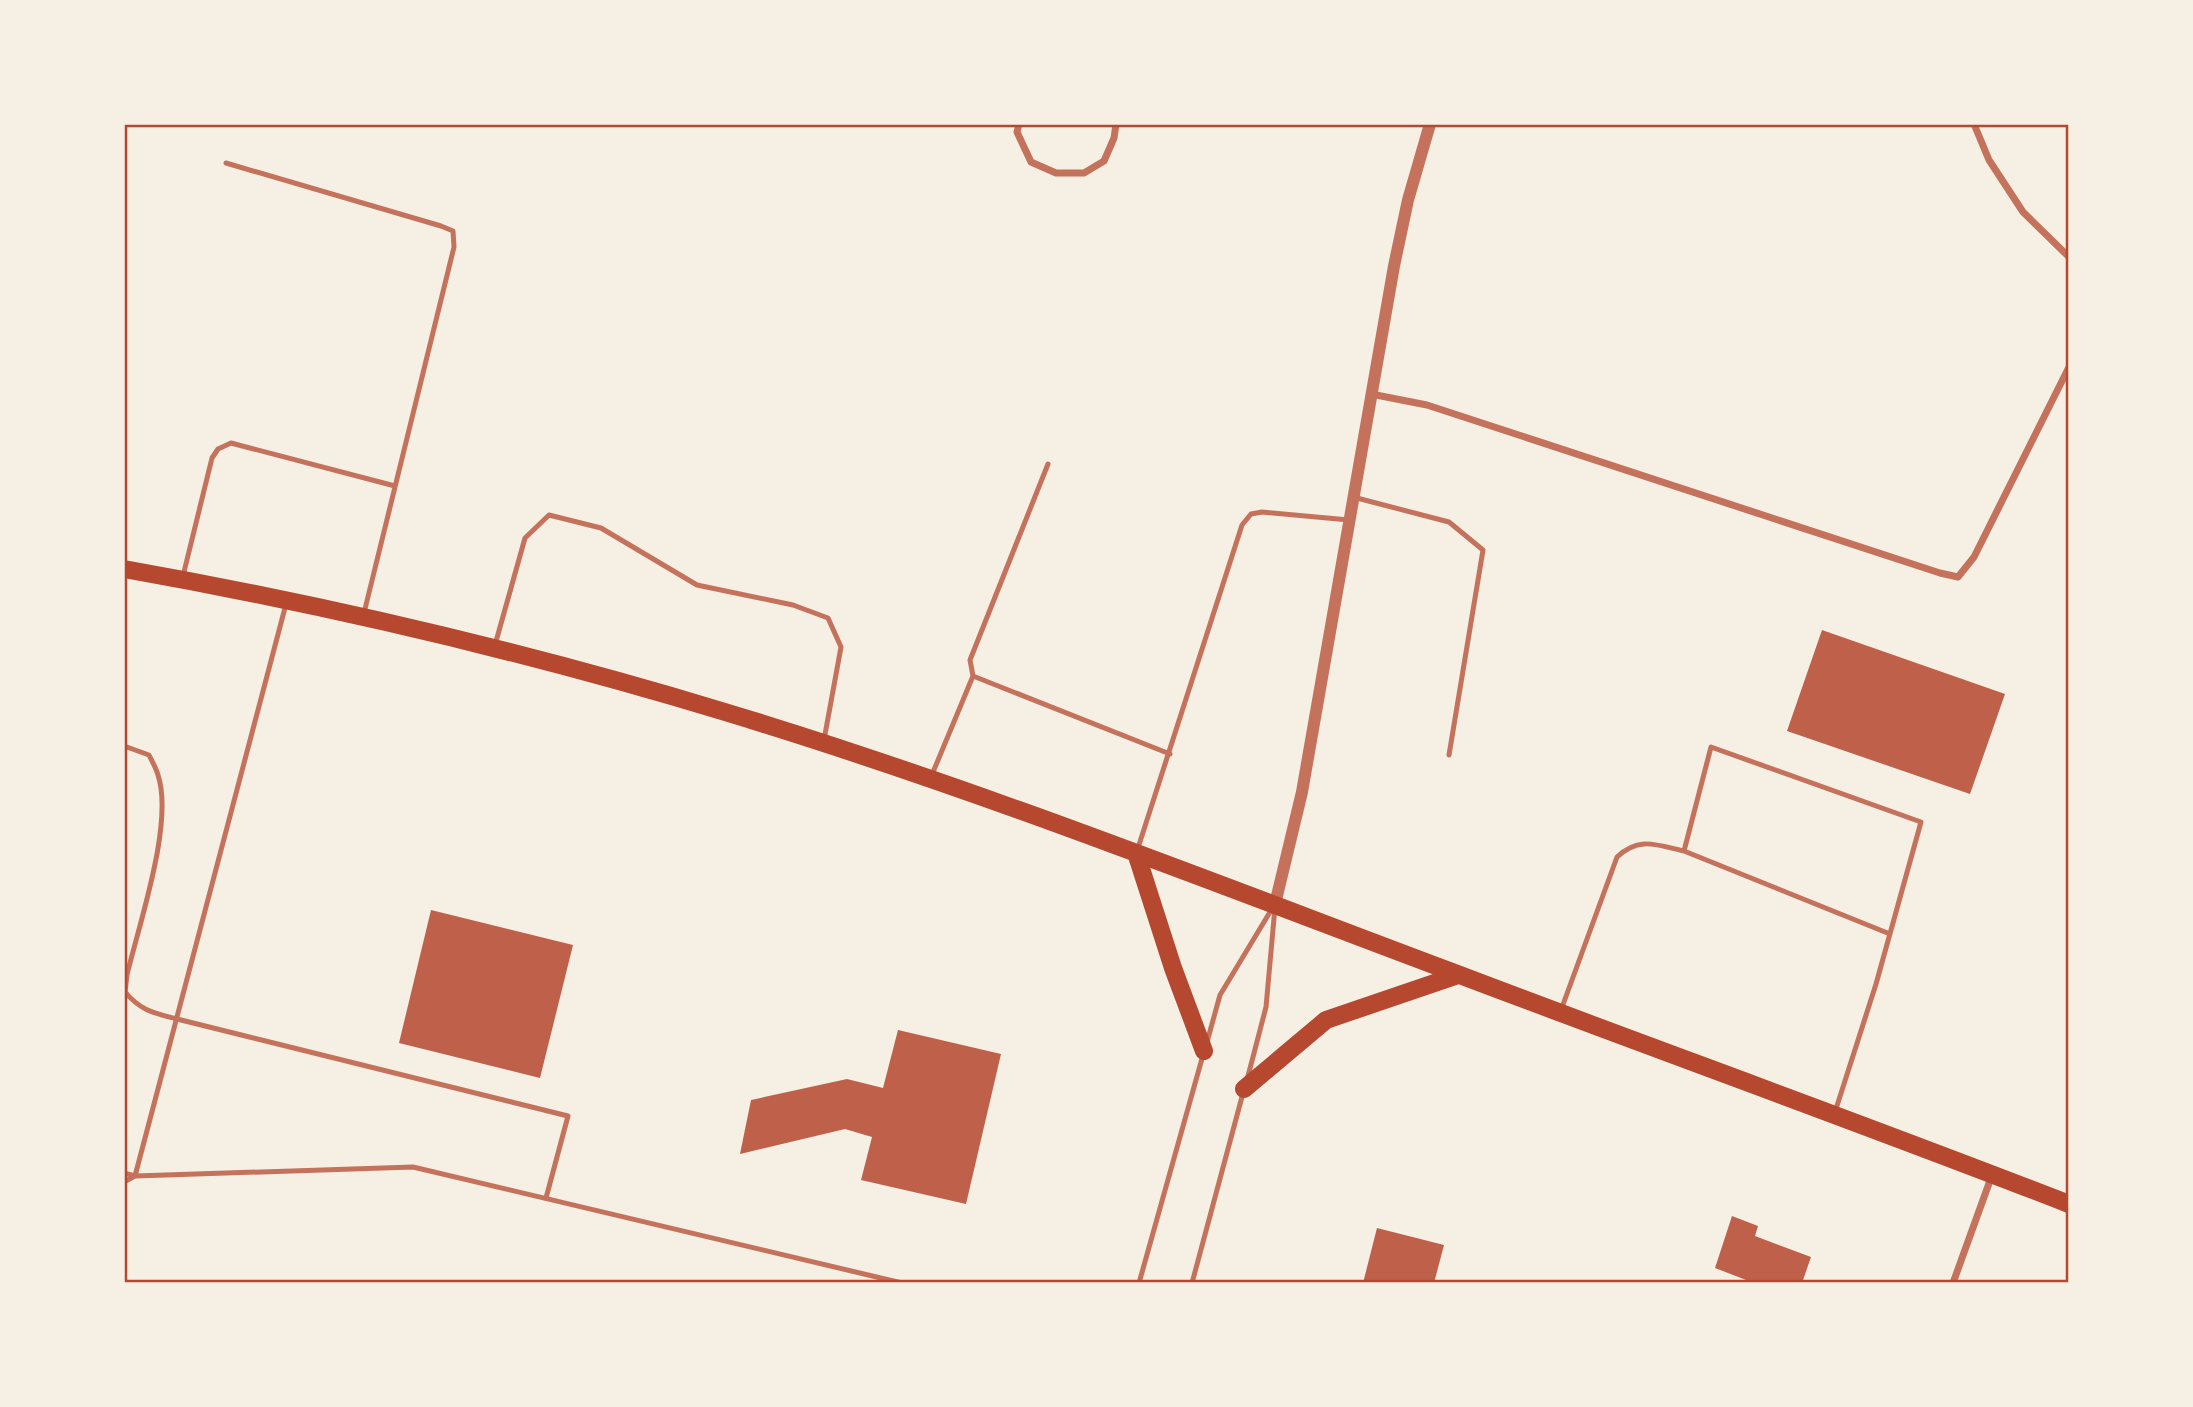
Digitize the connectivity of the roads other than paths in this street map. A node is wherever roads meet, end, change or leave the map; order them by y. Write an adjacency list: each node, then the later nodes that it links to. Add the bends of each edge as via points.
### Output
1 (1019, 124): 2 (street, via 1017,132 1031,162 1056,173 1084,173 1104,161)
2 (1116, 124)
3 (1430, 124): 8 (street, via 1408,200)
4 (1974, 124): 6 (street, via 1989,160 2023,212)
5 (226, 163): 10 (lane, via 453,231 454,247)
6 (2069, 257)
7 (2069, 367): 8 (street, via 1974,557 1958,577 1427,405)
8 (1370, 394): 11 (street)
9 (1048, 464): 18 (lane, via 970,660)
10 (395, 486): 14 (lane, via 231,443 212,458); 16 (lane)
11 (1353, 497): 12 (street); 22 (lane, via 1449,522 1483,550)
12 (1349, 520): 21 (lane, via 1262,512 1251,514 1242,525); 26 (street, via 1302,792)
13 (124, 569): 14 (main road)
14 (182, 579): 15 (main road)
15 (287, 599): 16 (main road); 30 (lane)
16 (363, 616): 17 (main road)
17 (494, 647): 19 (main road); 19 (lane, via 525,538 549,516 601,528 697,585 793,605 828,618 841,647)
18 (972, 676): 21 (lane); 23 (lane)
19 (824, 744): 23 (main road)
20 (124, 746): 30 (lane, via 149,755 159,776 162,805 159,845 125,992 144,1009)
21 (1170, 754): 25 (lane)
22 (1449, 755)
23 (930, 780): 25 (main road)
24 (1684, 851): 27 (lane); 27 (lane, via 1711,747 1922,822); 29 (lane, via 1648,844 1629,846 1617,857)
25 (1136, 853): 26 (main road); 31 (main road)
26 (1275, 904): 28 (main road); 31 (lane, via 1220,995); 32 (lane, via 1266,1007)
27 (1890, 934): 33 (lane)
28 (1458, 975): 29 (main road); 32 (main road, via 1326,1020)
29 (1561, 1012): 33 (main road)
30 (177, 1019): 36 (lane); 38 (lane, via 568,1116)
31 (1205, 1051): 41 (lane)
32 (1244, 1089): 42 (lane)
33 (1834, 1115): 35 (main road)
34 (124, 1173): 36 (lane)
35 (1993, 1174): 39 (main road); 43 (street)
36 (135, 1176): 37 (lane); 38 (lane, via 413,1167)
37 (124, 1182)
38 (545, 1198): 40 (lane)
39 (2069, 1204)
40 (902, 1283)
41 (1139, 1283)
42 (1192, 1283)
43 (1953, 1283)

